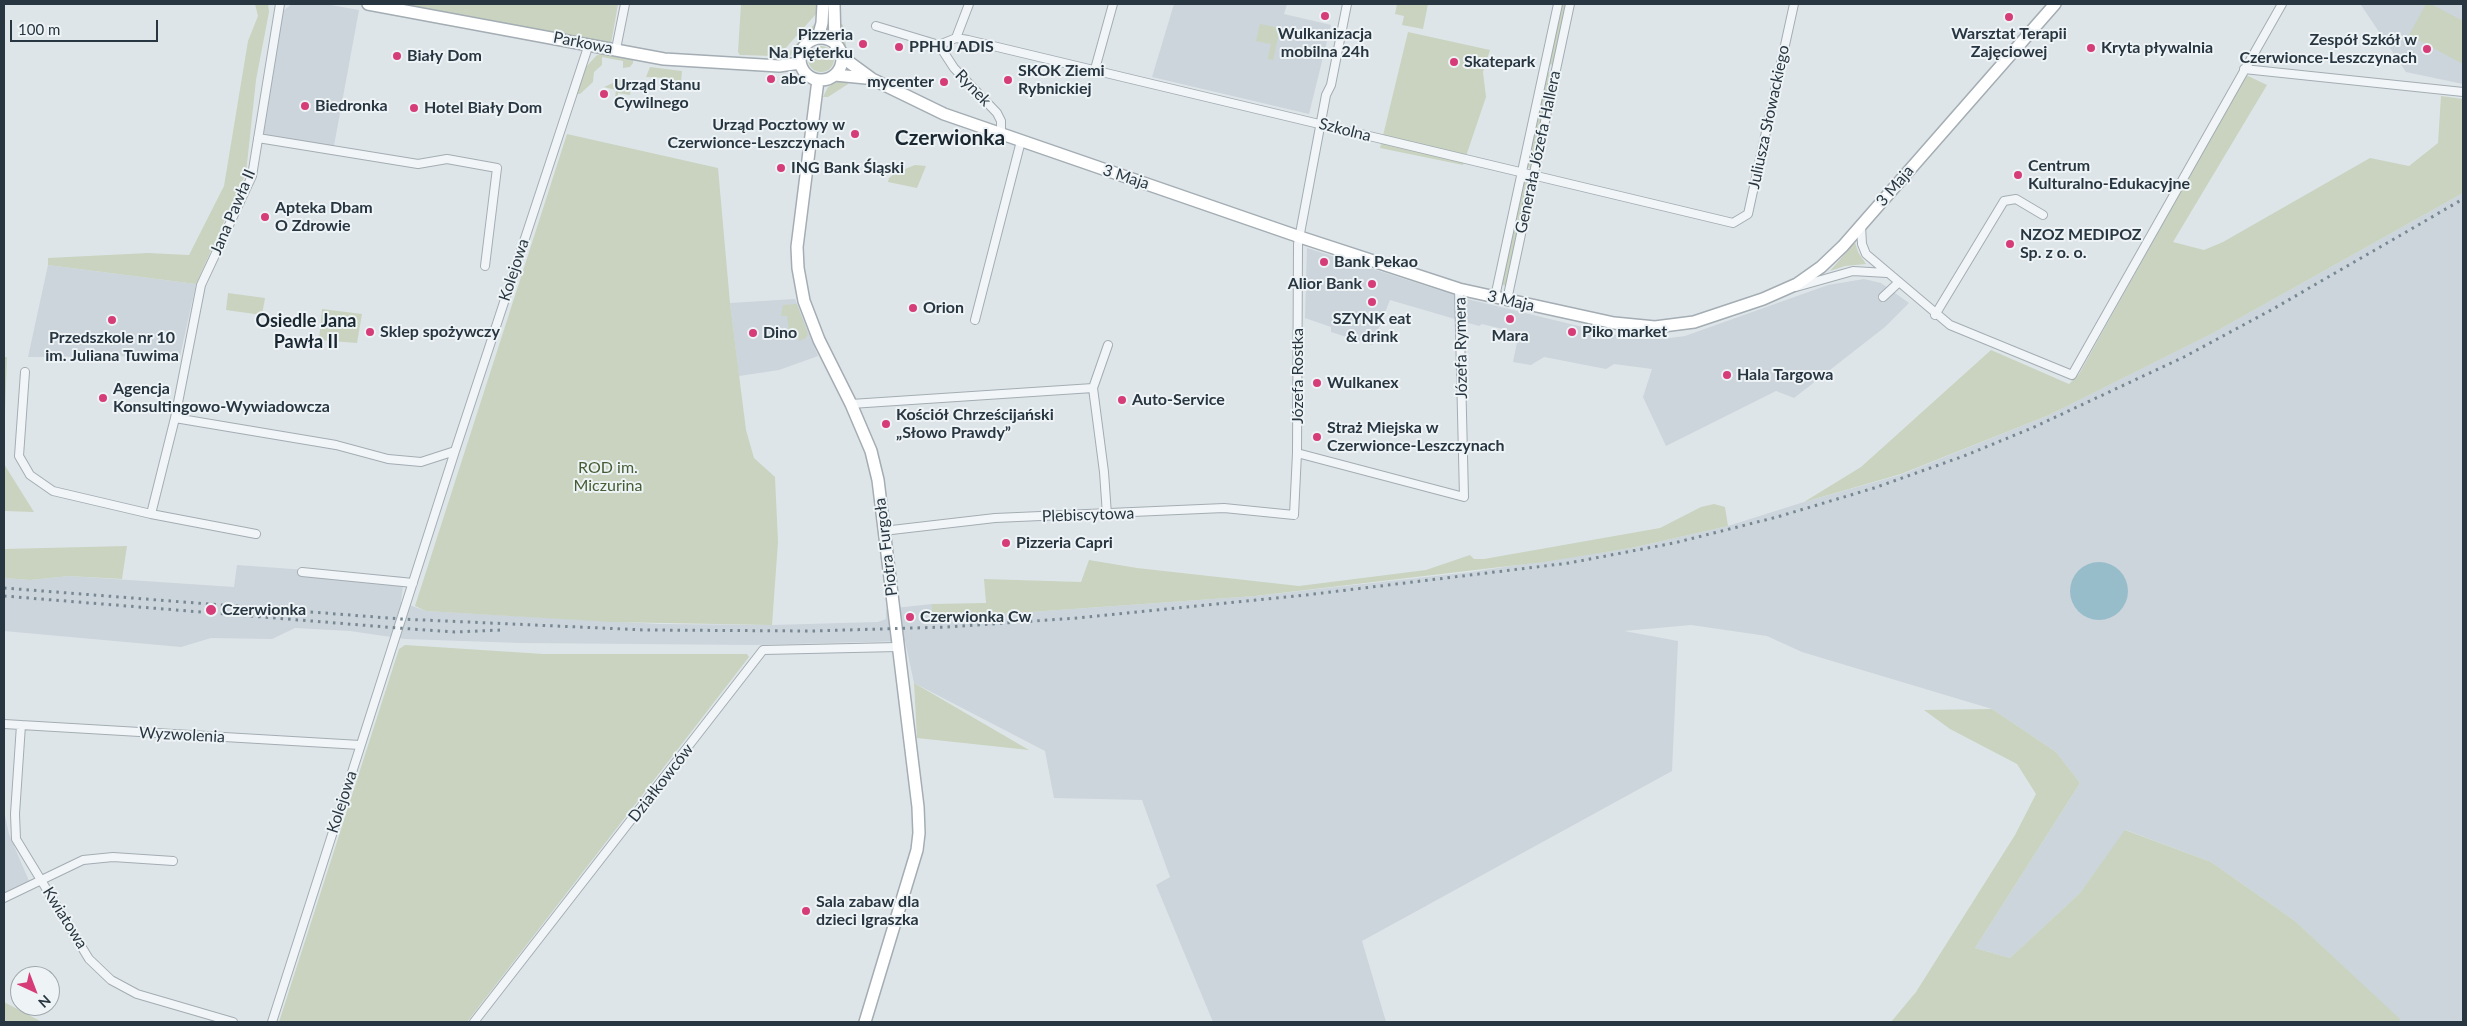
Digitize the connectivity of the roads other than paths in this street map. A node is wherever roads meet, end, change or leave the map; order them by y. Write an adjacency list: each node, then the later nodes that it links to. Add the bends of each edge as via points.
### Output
1 (280, 4): 32 (street, Jana Pawła II)
2 (368, 4): 14 (main road, Parkowa)
3 (625, 4): 21 (street)
4 (823, 4): 16 (main road)
5 (834, 4): 19 (main road)
6 (969, 4): 17 (street)
7 (1113, 4): 25 (street)
8 (1347, 4): 30 (street, Józefa Rostka)
9 (1558, 4): 34 (street, Generała Józefa Hallera)
10 (1570, 4): 35 (street, Generała Józefa Hallera)
11 (1794, 4): 37 (street, Juliusza Słowackiego, via 1748,214)
12 (2055, 4): 38 (main road, 3 Maja)
13 (2282, 4): 24 (street)
14 (400, 6): 18 (main road, Parkowa)
15 (876, 26): 20 (street)
16 (818, 38): 19 (main road); 23 (main road, via 804,47)
17 (956, 38): 20 (street); 25 (street, Szkolna)
18 (589, 44): 21 (main road, Parkowa); 55 (street, Kolejowa)
19 (835, 44): 22 (main road)
20 (939, 45): 31 (street, Rynek, via 954,68 997,113)
21 (616, 49): 23 (main road, Parkowa, via 690,62 779,66)
22 (842, 57): 26 (main road); 27 (main road, 3 Maja)
23 (800, 63): 28 (main road, via 806,75)
24 (2244, 68): 29 (street); 48 (street, via 2072,375 1950,326)
25 (1095, 69): 30 (street, Szkolna)
26 (835, 75): 27 (main road, 3 Maja); 28 (main road)
27 (872, 79): 31 (main road, 3 Maja, via 944,114)
28 (818, 80): 53 (main road, Piotra Furgoła, via 797,247 798,268 804,301 819,340)
29 (2463, 92)
30 (1322, 125): 34 (street, Szkolna); 39 (street, Józefa Rostka)
31 (1001, 134): 33 (main road, 3 Maja)
32 (258, 138): 40 (street, via 418,164 447,159 497,168); 54 (street, Jana Pawła II, via 252,176 201,285)
33 (1021, 141): 39 (main road, 3 Maja); 49 (street)
34 (1522, 171): 35 (street, Szkolna); 45 (street, Generała Józefa Hallera)
35 (1534, 174): 37 (street, Szkolna); 47 (street, Generała Józefa Hallera)
36 (2043, 215): 48 (street, via 2016,199 2004,201)
37 (1733, 223)
38 (1861, 226): 41 (street, via 1865,252); 44 (main road, 3 Maja, via 1827,262)
39 (1300, 237): 43 (main road, 3 Maja); 56 (street, Józefa Rostka)
40 (485, 266)
41 (1887, 274): 42 (street); 44 (street, via 1866,270 1846,272)
42 (1898, 283): 46 (street); 48 (street)
43 (1459, 289): 45 (main road, 3 Maja); 56 (street, Józefa Rymera, via 1464,498)
44 (1783, 291): 47 (main road, 3 Maja, via 1694,322 1655,327 1631,326)
45 (1495, 297): 47 (main road, 3 Maja)
46 (1883, 297)
47 (1506, 300)
48 (1935, 315)
49 (975, 320)
50 (1108, 345): 52 (street)
51 (26, 372): 57 (street, via 19,456 30,475 53,492)
52 (1093, 388): 53 (street); 58 (street)
53 (851, 404): 60 (main road, Piotra Furgoła, via 871,450 878,480)
54 (175, 418): 55 (street, via 421,462); 57 (street, Jana Pawła II)
55 (455, 451): 63 (street, Kolejowa)
56 (1297, 452): 59 (street, Józefa Rostka)
57 (151, 514): 61 (street)
58 (1107, 515): 59 (street, Plebiscytowa, via 1224,508); 60 (street, Plebiscytowa, via 995,518)
59 (1294, 515)
60 (883, 531): 64 (main road, Piotra Furgoła)
61 (256, 534)
62 (302, 572): 63 (street)
63 (413, 583): 67 (street, Kolejowa)
64 (898, 647): 73 (street, Działkowców, via 763,650); 74 (main road, Piotra Furgoła, via 920,834)
65 (4, 724): 66 (street, Wyzwolenia)
66 (21, 725): 67 (street, Wyzwolenia); 69 (street, Kwiatowa, via 16,839)
67 (360, 745): 72 (street, Kolejowa)
68 (173, 860): 69 (street, via 83,860)
69 (42, 881): 70 (street); 71 (street, Kwiatowa, via 89,959 111,980 137,994)
70 (4, 898)
71 (233, 1022)
72 (272, 1022)
73 (474, 1022)
74 (865, 1022)

